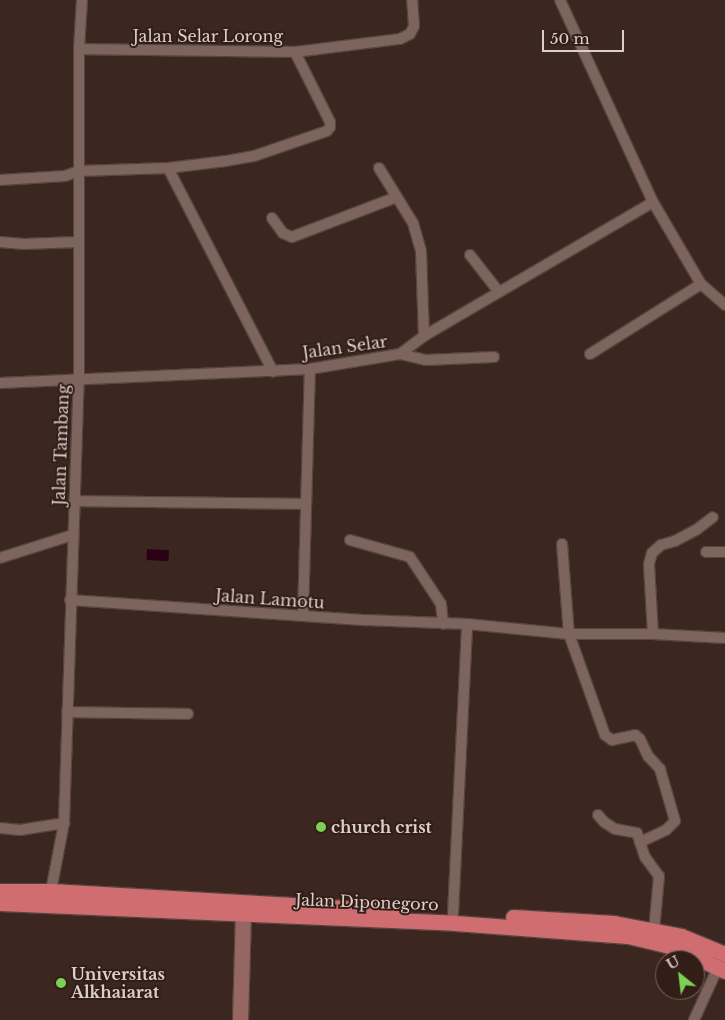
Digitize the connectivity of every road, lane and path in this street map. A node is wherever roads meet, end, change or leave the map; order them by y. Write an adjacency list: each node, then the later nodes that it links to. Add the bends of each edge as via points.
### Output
1 (82, 0): 4 (street, Jalan Tambang)
2 (412, 0): 5 (street, via 414,26 410,34 400,39)
3 (560, 0): 11 (street)
4 (79, 49): 5 (street, Jalan Selar Lorong); 8 (street, Jalan Tambang)
5 (295, 52): 6 (street, Jalan Selar Lorong, via 330,122 327,131 254,156)
6 (168, 168): 8 (street, Jalan Selar Lorong); 24 (street)
7 (379, 168): 10 (street)
8 (79, 171): 9 (street, Jalan Selar Lorong, via 65,176); 14 (street, Jalan Tambang)
9 (0, 180)
10 (397, 197): 12 (street, via 292,237 283,233); 19 (street, via 413,223 421,251)
11 (653, 202): 16 (street); 17 (street, Jalan Selar)
12 (272, 218)
13 (0, 242): 14 (street)
14 (78, 242): 25 (street, Jalan Tambang)
15 (470, 255): 17 (street)
16 (701, 284): 18 (street); 21 (street)
17 (500, 292): 19 (street, Jalan Selar)
18 (723, 302)
19 (424, 336): 20 (street, Jalan Selar)
20 (400, 354): 22 (street, via 426,360); 23 (street, Jalan Selar)
21 (590, 354)
22 (494, 357)
23 (310, 369): 24 (street, Jalan Selar); 28 (street)
24 (273, 371): 25 (street, Jalan Selar)
25 (79, 381): 26 (street, Jalan Selar); 27 (street, Jalan Tambang)
26 (0, 383)
27 (74, 501): 28 (street); 30 (street, Jalan Tambang)
28 (306, 504): 37 (street)
29 (713, 517): 41 (street, via 689,534 661,545 652,554 648,564)
30 (73, 535): 35 (street); 36 (street, Jalan Tambang)
31 (350, 540): 38 (street, via 410,556 441,604)
32 (562, 544): 40 (street)
33 (706, 552): 34 (street)
34 (725, 552)
35 (0, 558)
36 (70, 600): 37 (street, Jalan Lamotu); 43 (street, Jalan Tambang)
37 (303, 616): 38 (street, Jalan Lamotu)
38 (443, 624): 39 (street, Jalan Lamotu)
39 (468, 624): 40 (street, Jalan Lamotu); 53 (street)
40 (569, 634): 41 (street, Jalan Lamotu); 48 (street, via 605,735 612,740 637,736 665,781 675,821 666,830)
41 (653, 634): 42 (street, Jalan Lamotu)
42 (725, 638)
43 (66, 712): 44 (street); 46 (street, Jalan Tambang)
44 (188, 714)
45 (598, 815): 48 (street, via 615,829 637,833)
46 (64, 823): 47 (street, via 20,830); 50 (street, Jalan Tambang)
47 (0, 828)
48 (640, 842): 54 (street, via 645,857 659,876)
49 (0, 891): 50 (highway, Jalan Diponegoro)
50 (51, 891): 53 (highway, Jalan Diponegoro)
51 (0, 903): 52 (highway, Jalan Diponegoro)
52 (243, 914): 55 (highway, Jalan Diponegoro, via 454,923 628,936); 56 (street)
53 (453, 914): 54 (highway, Jalan Diponegoro, via 591,921)
54 (654, 931): 55 (highway, Jalan Diponegoro, via 681,936)
55 (724, 959): 57 (street)
56 (240, 1020)
57 (694, 1020)

